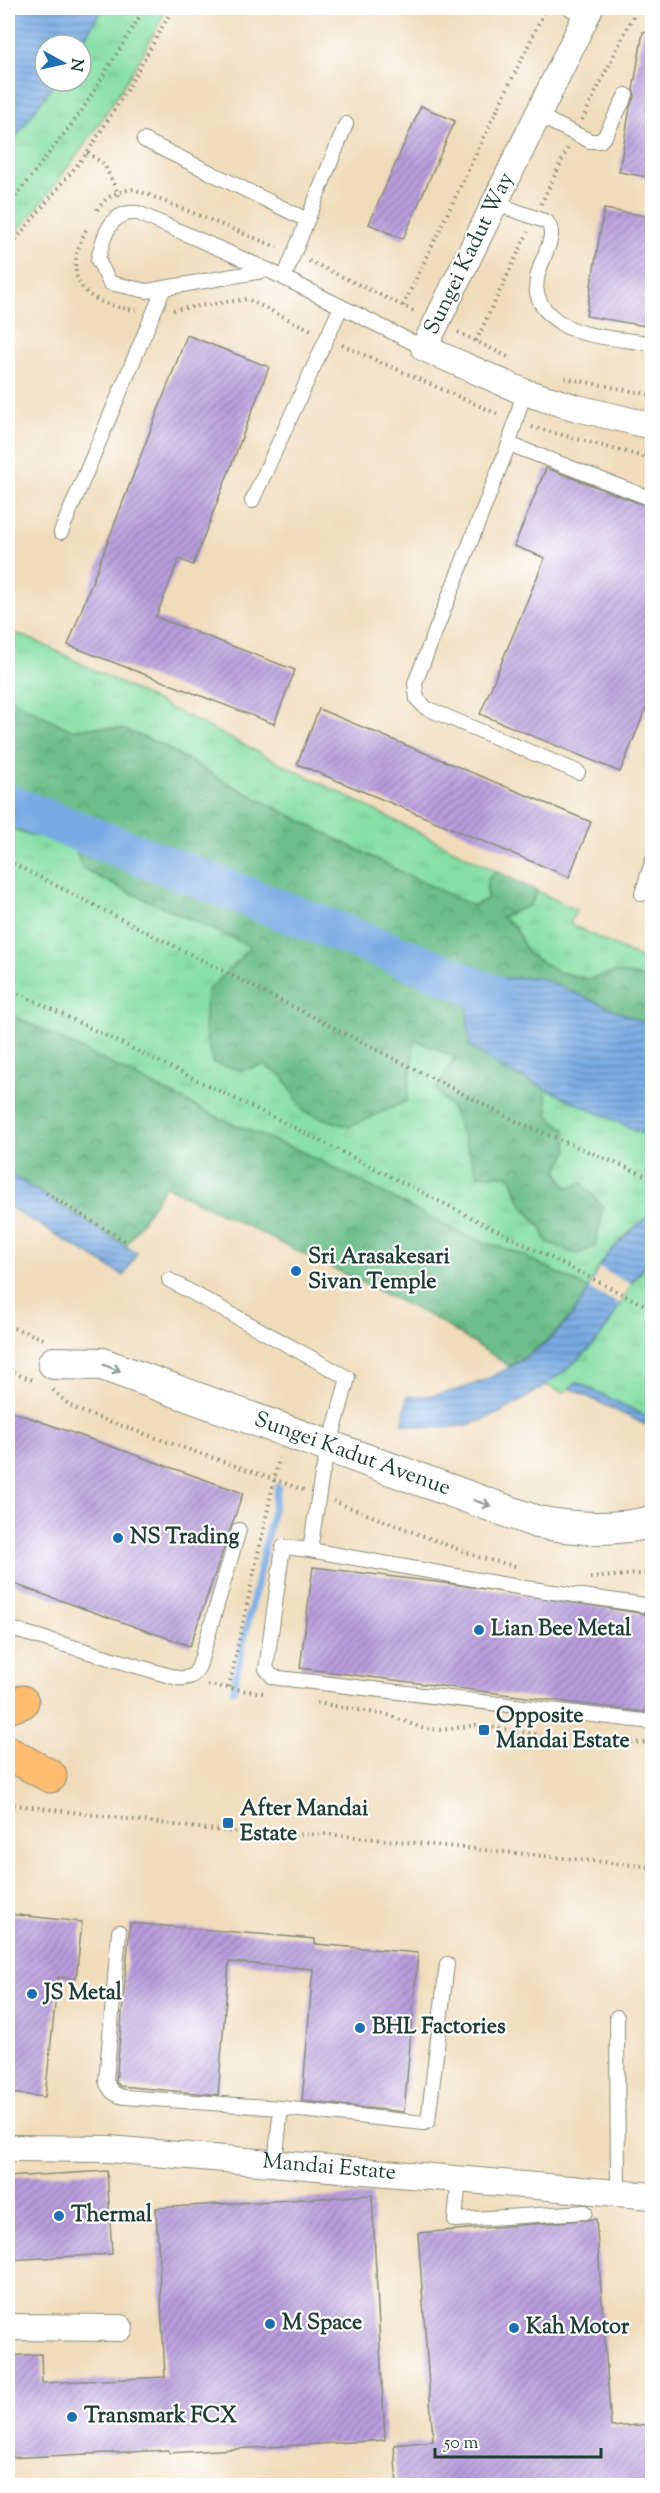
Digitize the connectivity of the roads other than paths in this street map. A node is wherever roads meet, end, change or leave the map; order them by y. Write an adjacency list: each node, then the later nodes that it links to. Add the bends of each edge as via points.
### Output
1 (581, 10): 3 (street, Sungei Kadut Way)
2 (626, 95): 3 (lane, via 600,141 590,141)
3 (537, 115): 6 (street, Sungei Kadut Way)
4 (346, 124): 7 (lane)
5 (144, 140): 7 (lane)
6 (494, 203): 12 (lane, via 547,222 552,228 552,238 536,274 544,308 562,324 579,331); 13 (street, Sungei Kadut Way)
7 (307, 220): 9 (lane)
8 (268, 270): 9 (lane); 10 (lane); 10 (lane, via 138,213 126,211 118,215 107,232 98,260 101,269 110,283 123,287 147,291)
9 (284, 278): 11 (lane)
10 (164, 288): 19 (lane)
11 (341, 307): 13 (lane); 18 (lane)
12 (652, 344)
13 (424, 348): 14 (street, Sungei Kadut Way)
14 (524, 392): 15 (street, Sungei Kadut Way); 16 (lane)
15 (652, 426)
16 (509, 444): 17 (lane); 20 (lane, via 415,683 417,699 426,708)
17 (652, 499)
18 (252, 501)
19 (61, 532)
20 (578, 772)
21 (652, 862): 22 (lane)
22 (642, 894)
23 (169, 1280): 25 (lane, via 348,1378)
24 (54, 1363): 25 (street, Sungei Kadut Avenue, one-way to 25, via 102,1364)
25 (328, 1448): 26 (street, Sungei Kadut Avenue, one-way to 26, via 537,1522 597,1530); 28 (lane)
26 (652, 1522)
27 (239, 1530): 30 (lane, via 199,1666 196,1674 187,1678)
28 (310, 1550): 29 (lane); 31 (lane, via 283,1547 266,1669 273,1677)
29 (652, 1606)
30 (8, 1628)
31 (652, 1722)
32 (8, 1753): 33 (main road)
33 (50, 1776)
34 (120, 1932): 37 (lane, via 106,2081 109,2090 124,2097)
35 (447, 1964): 37 (lane, via 428,2121)
36 (617, 2018): 41 (lane)
37 (281, 2108): 39 (lane)
38 (8, 2148): 39 (street, Mandai Estate, via 109,2149)
39 (275, 2163): 40 (street, Mandai Estate)
40 (459, 2178): 41 (street, Mandai Estate); 43 (lane, via 455,2220)
41 (618, 2193): 42 (street, Mandai Estate)
42 (652, 2196)
43 (585, 2212)
44 (8, 2327): 45 (street)
45 (120, 2328)

